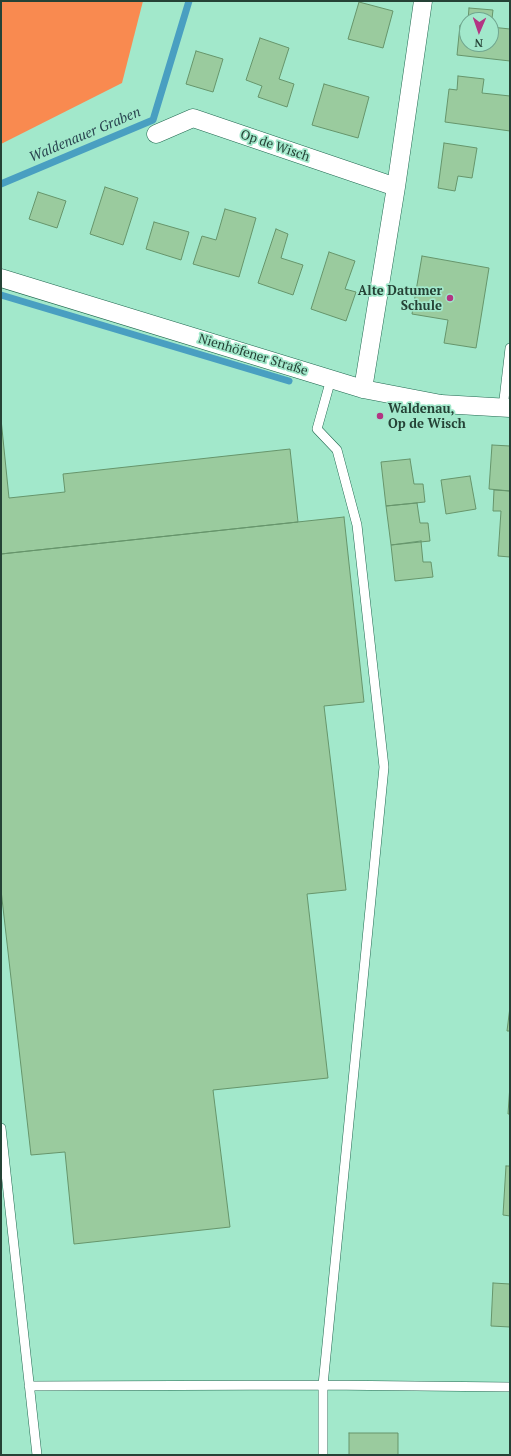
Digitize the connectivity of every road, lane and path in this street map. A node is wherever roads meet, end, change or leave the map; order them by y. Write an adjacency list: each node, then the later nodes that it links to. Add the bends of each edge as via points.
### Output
1 (423, 1): 3 (street)
2 (156, 134): 3 (street, Op de Wisch, via 193,118)
3 (396, 187): 7 (street)
4 (1, 278): 6 (street, Nienhöfener Straße)
5 (510, 348): 8 (lane)
6 (331, 379): 7 (street, Nienhöfener Straße); 10 (lane, via 317,429 337,450 356,525 384,767)
7 (363, 389): 8 (street, Nienhöfener Straße, via 441,404)
8 (506, 408)
9 (1, 1128): 11 (lane)
10 (323, 1385): 11 (lane); 12 (lane); 14 (lane)
11 (29, 1386): 13 (lane)
12 (510, 1387)
13 (37, 1455)
14 (322, 1455)

